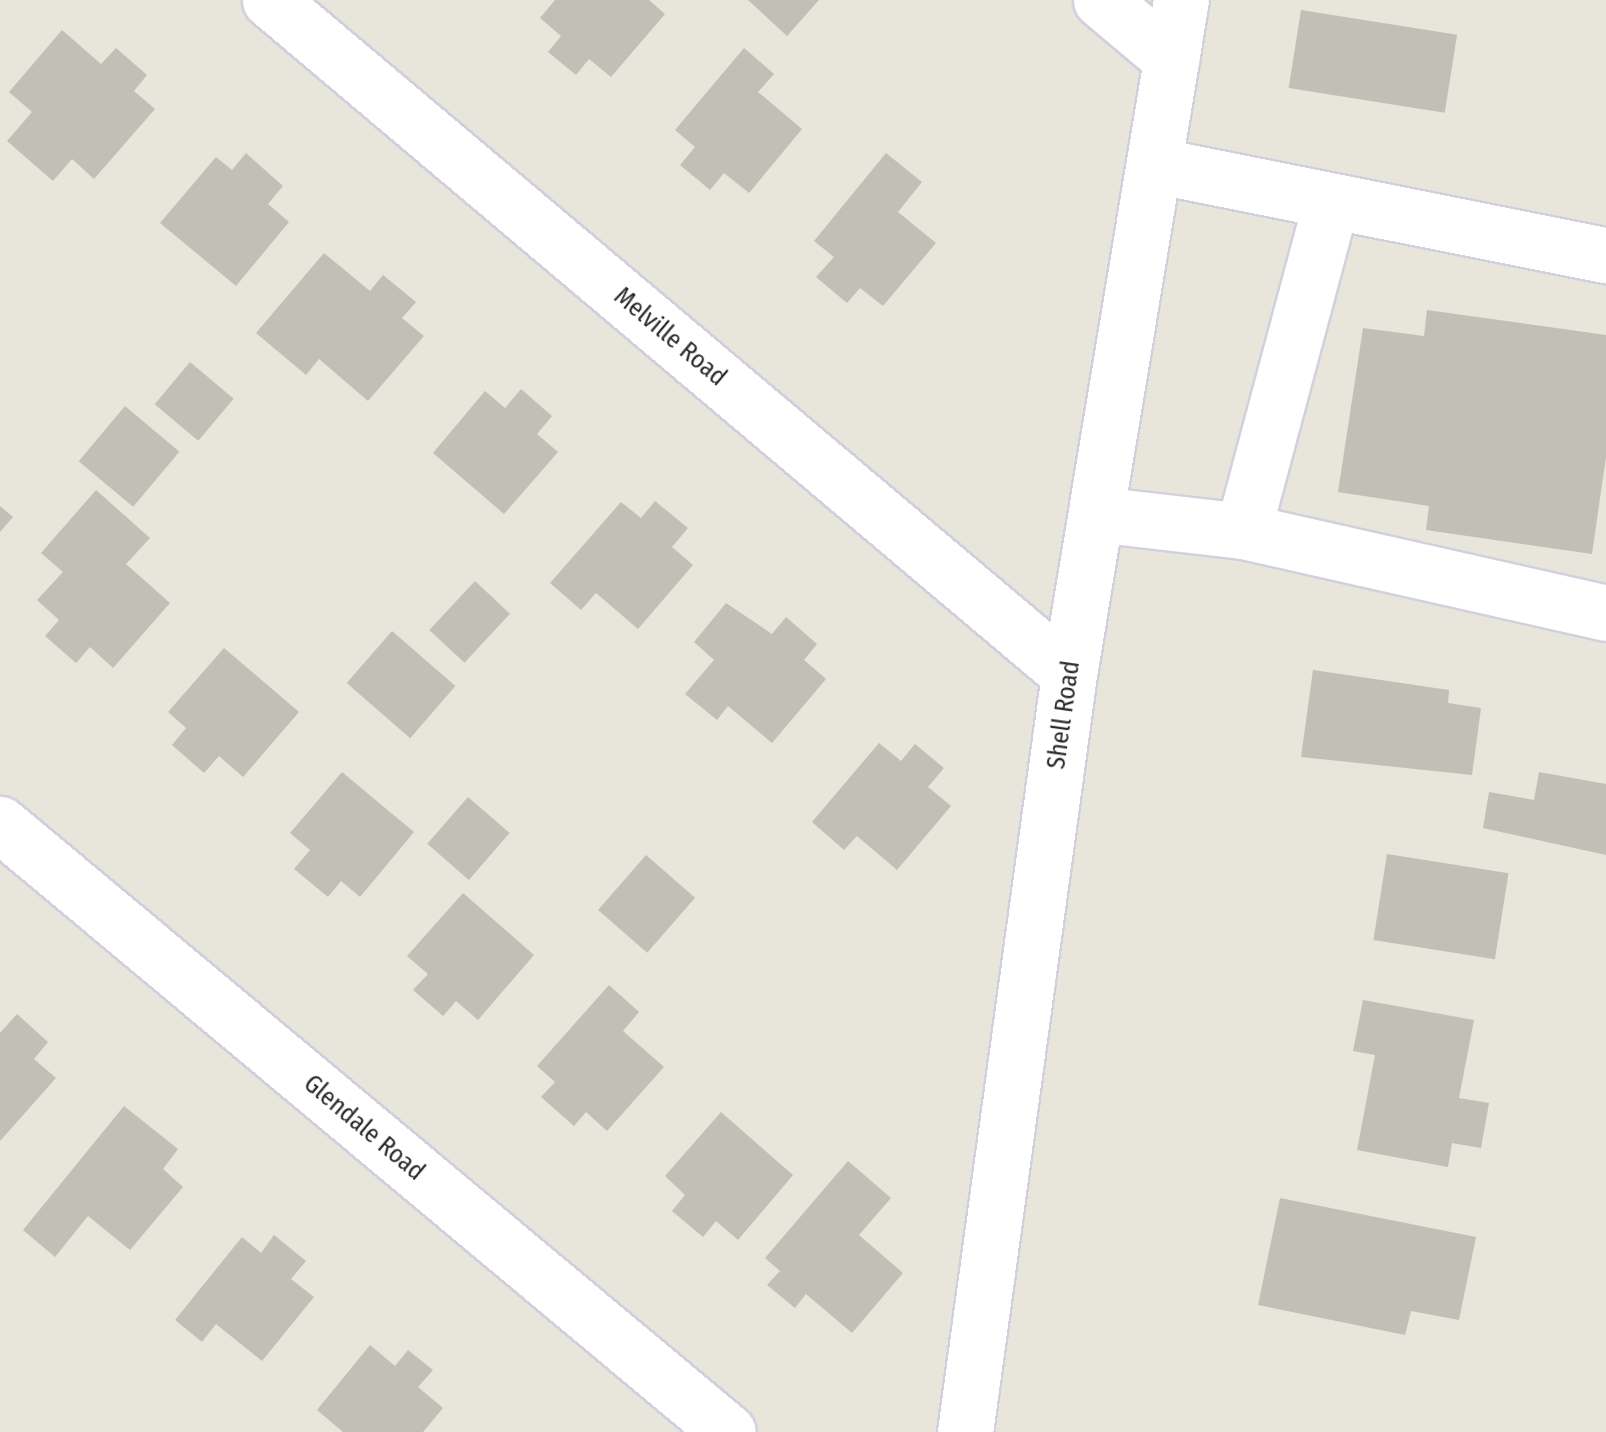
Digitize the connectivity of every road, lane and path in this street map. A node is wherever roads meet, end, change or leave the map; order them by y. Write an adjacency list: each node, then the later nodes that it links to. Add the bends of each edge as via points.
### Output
1 (270, 0): 11 (street, Melville Road)
2 (1100, 0): 4 (street)
3 (1181, 0): 4 (street, Shell Road)
4 (1171, 59): 5 (street, Shell Road)
5 (1154, 165): 6 (street); 8 (street, Shell Road)
6 (1330, 206): 7 (street); 9 (street)
7 (1606, 255)
8 (1096, 514): 9 (street); 11 (street, Shell Road)
9 (1243, 531): 10 (street)
10 (1606, 613)
11 (1069, 674): 14 (street, Shell Road)
12 (0, 824): 13 (street, Glendale Road)
13 (728, 1432)
14 (965, 1432)

